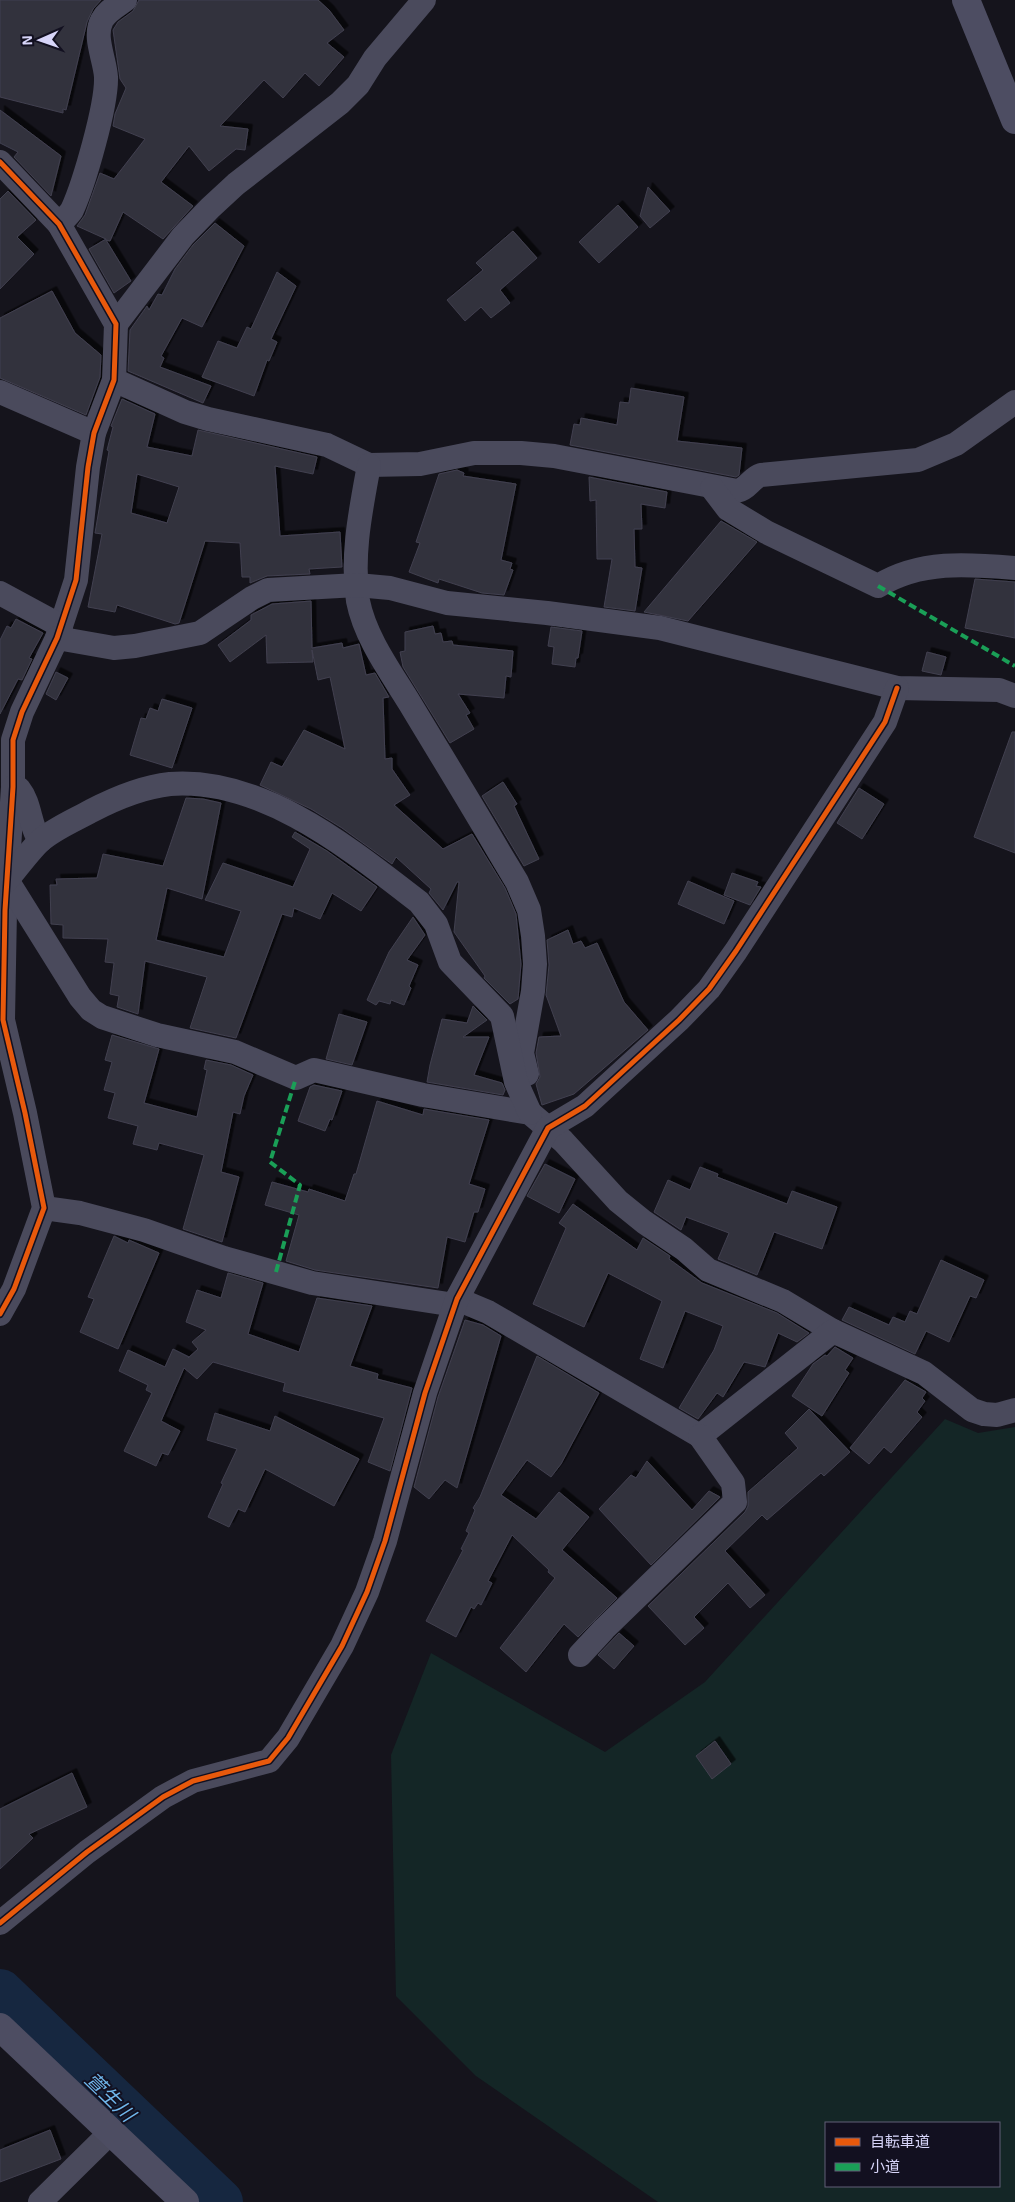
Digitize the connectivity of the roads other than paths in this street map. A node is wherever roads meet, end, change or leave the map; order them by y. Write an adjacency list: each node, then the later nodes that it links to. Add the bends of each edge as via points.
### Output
1 (125, 0): 6 (street, via 106,15 100,26 106,79 101,111 81,186 71,212)
2 (424, 0): 7 (street, via 375,58 358,85 340,103 210,208 184,236)
3 (966, 0): 4 (street)
4 (1015, 120)
5 (0, 163): 6 (street)
6 (59, 224): 7 (street)
7 (116, 324): 8 (street)
8 (114, 380): 11 (street); 12 (street, via 185,412 327,446)
9 (0, 392): 11 (street)
10 (1015, 402): 13 (street, via 956,444 918,460 761,475 737,491)
11 (94, 433): 17 (street, via 76,580)
12 (369, 465): 13 (street, via 420,464 474,453 521,453 554,456); 15 (street, via 358,525)
13 (712, 488): 14 (street, via 728,509 766,532 878,586 903,573 933,566)
14 (1015, 568)
15 (357, 585): 17 (street, via 268,590 200,633 135,646 114,648); 18 (street, via 390,588 447,603 660,628); 23 (street, via 367,629 388,669 517,882 529,910 535,964 522,1052)
16 (0, 593): 17 (street)
17 (59, 632): 20 (street, via 16,726)
18 (897, 688): 19 (street, via 999,690); 24 (street, via 885,722 709,989 585,1106)
19 (1015, 696)
20 (13, 787): 21 (street, via 24,796 32,826); 22 (street)
21 (40, 841): 22 (street); 23 (street, via 111,800 167,784 195,784 226,790 289,812 363,859 426,909 436,924 450,962 502,1016 516,1082)
22 (7, 880): 23 (street, via 80,997 90,1010 102,1017 157,1035 235,1052 296,1078 314,1070 423,1095); 25 (street, via 3,1020)
23 (530, 1113): 24 (street)
24 (548, 1128): 26 (street); 28 (street, via 618,1201 708,1270 782,1300)
25 (44, 1208): 26 (street, via 80,1213 144,1230 224,1258 312,1283); 27 (street, via 14,1289)
26 (456, 1302): 30 (street, via 488,1312); 32 (street, via 425,1393 385,1541 367,1592 342,1646 288,1738 268,1761 193,1781 163,1797 87,1852)
27 (0, 1314)
28 (834, 1331): 29 (street, via 924,1373 972,1410 997,1415); 30 (street)
29 (1015, 1410)
30 (700, 1436): 31 (street, via 731,1480 735,1488 735,1502)
31 (580, 1655)
32 (0, 1923)
33 (0, 2027): 34 (street)
34 (112, 2131): 35 (street); 36 (street)
35 (40, 2202)
36 (185, 2202)

